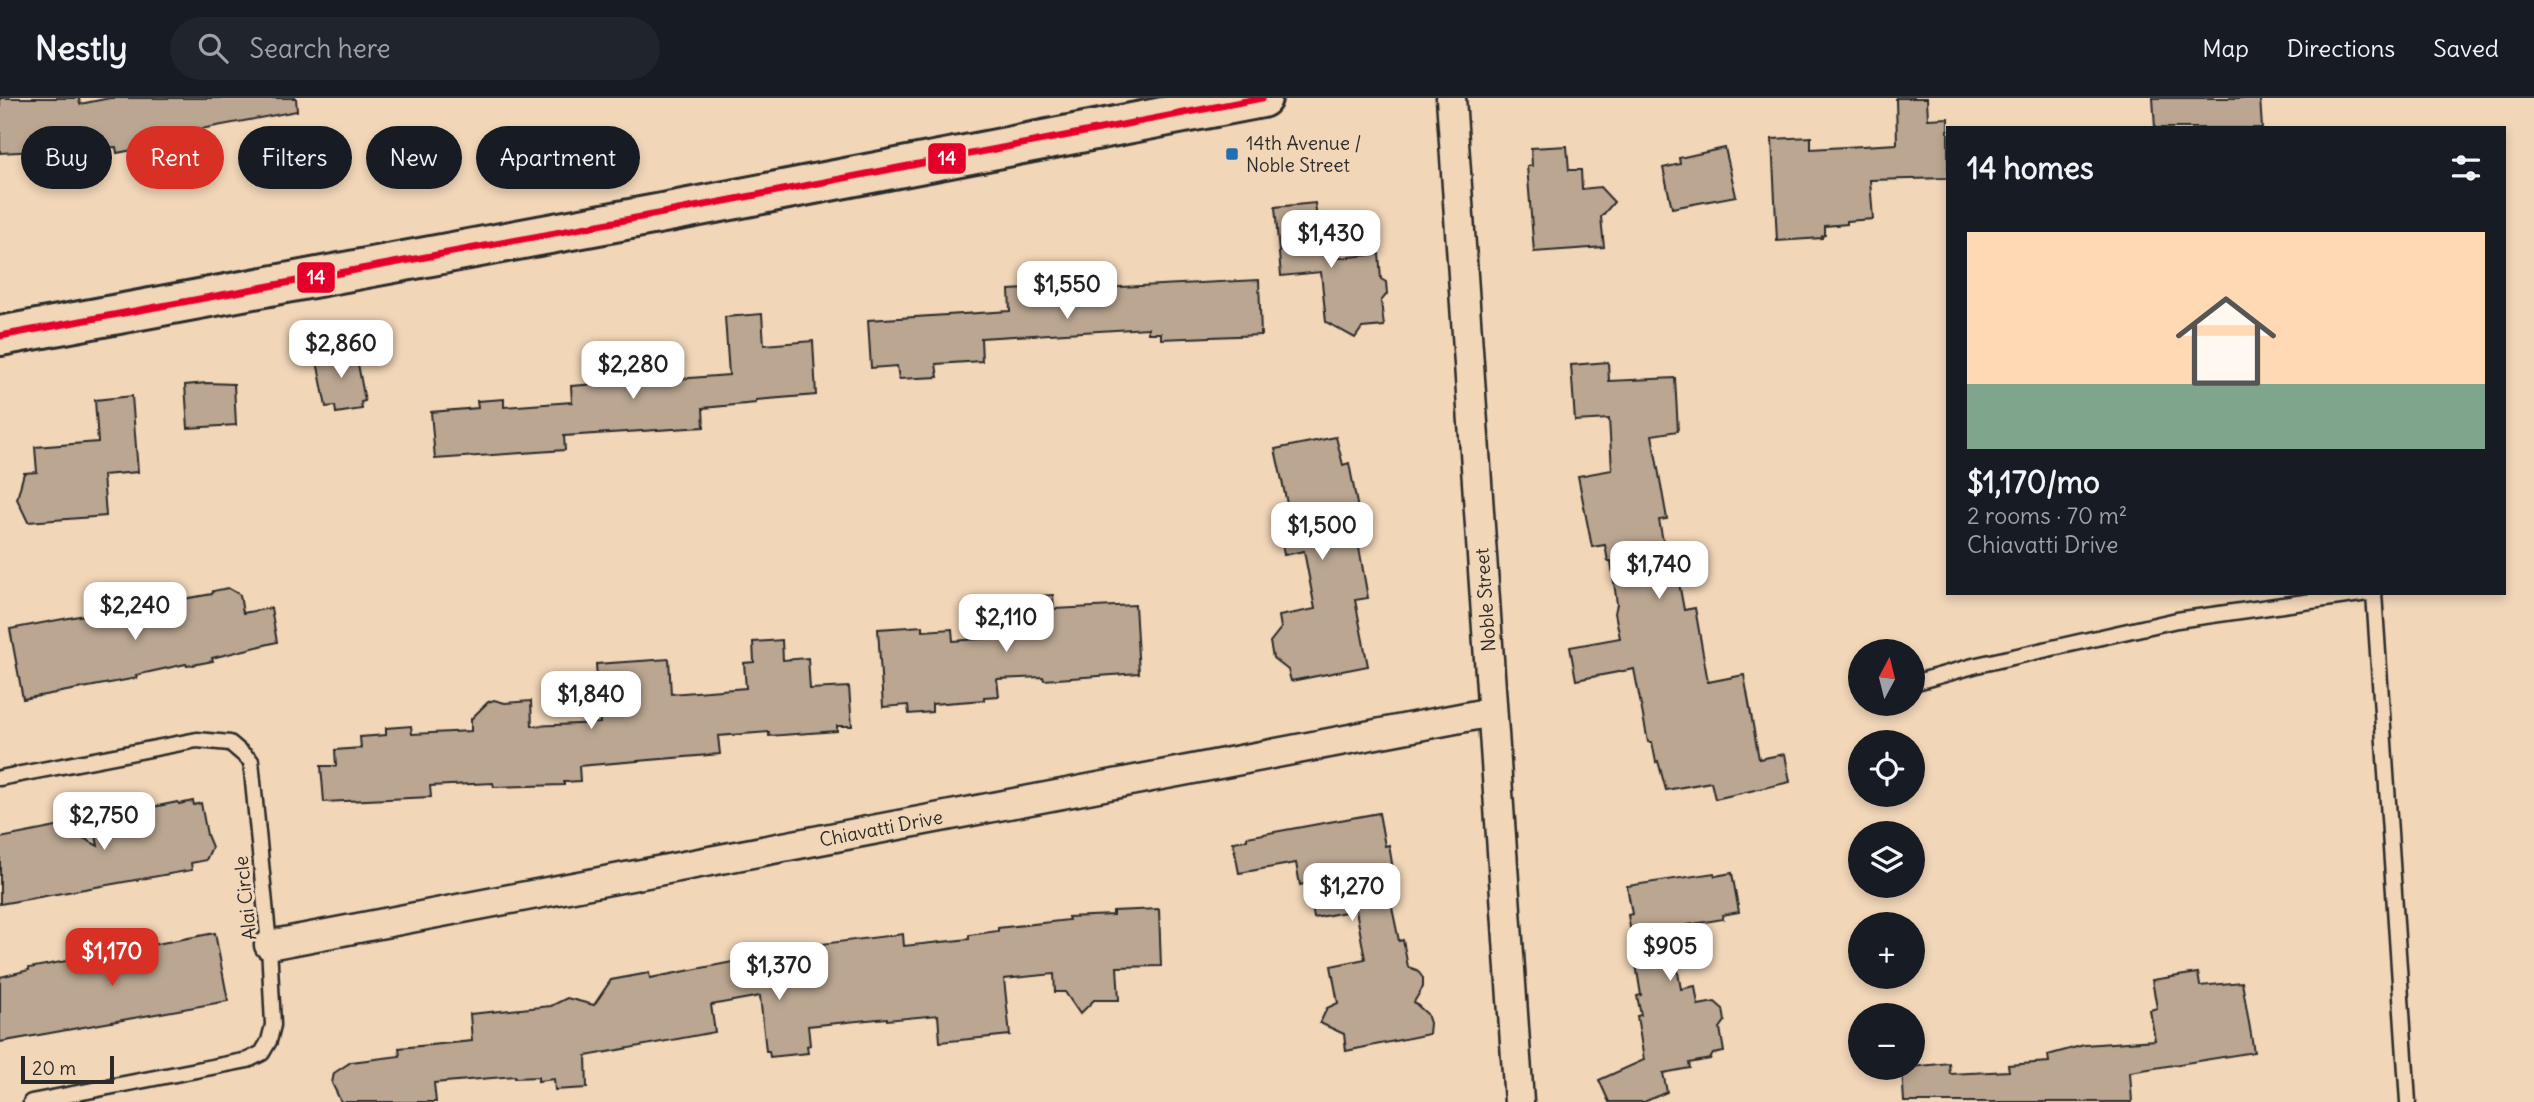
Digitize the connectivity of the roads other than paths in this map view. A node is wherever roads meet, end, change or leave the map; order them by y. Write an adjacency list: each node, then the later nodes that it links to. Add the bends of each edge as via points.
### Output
1 (1262, 98): 3 (main road)
2 (1451, 98): 7 (street, Noble Street)
3 (0, 336)
4 (2354, 595): 6 (lane, via 2177,620)
5 (2374, 595): 12 (lane)
6 (1925, 680)
7 (1492, 712): 9 (street, Chiavatti Drive); 11 (street, Noble Street)
8 (0, 778): 9 (lane, Alai Circle, via 197,740 230,743 251,761)
9 (269, 945): 10 (lane, Alai Circle, via 273,1025 262,1053 248,1060)
10 (31, 1102)
11 (1519, 1102)
12 (2407, 1102)

